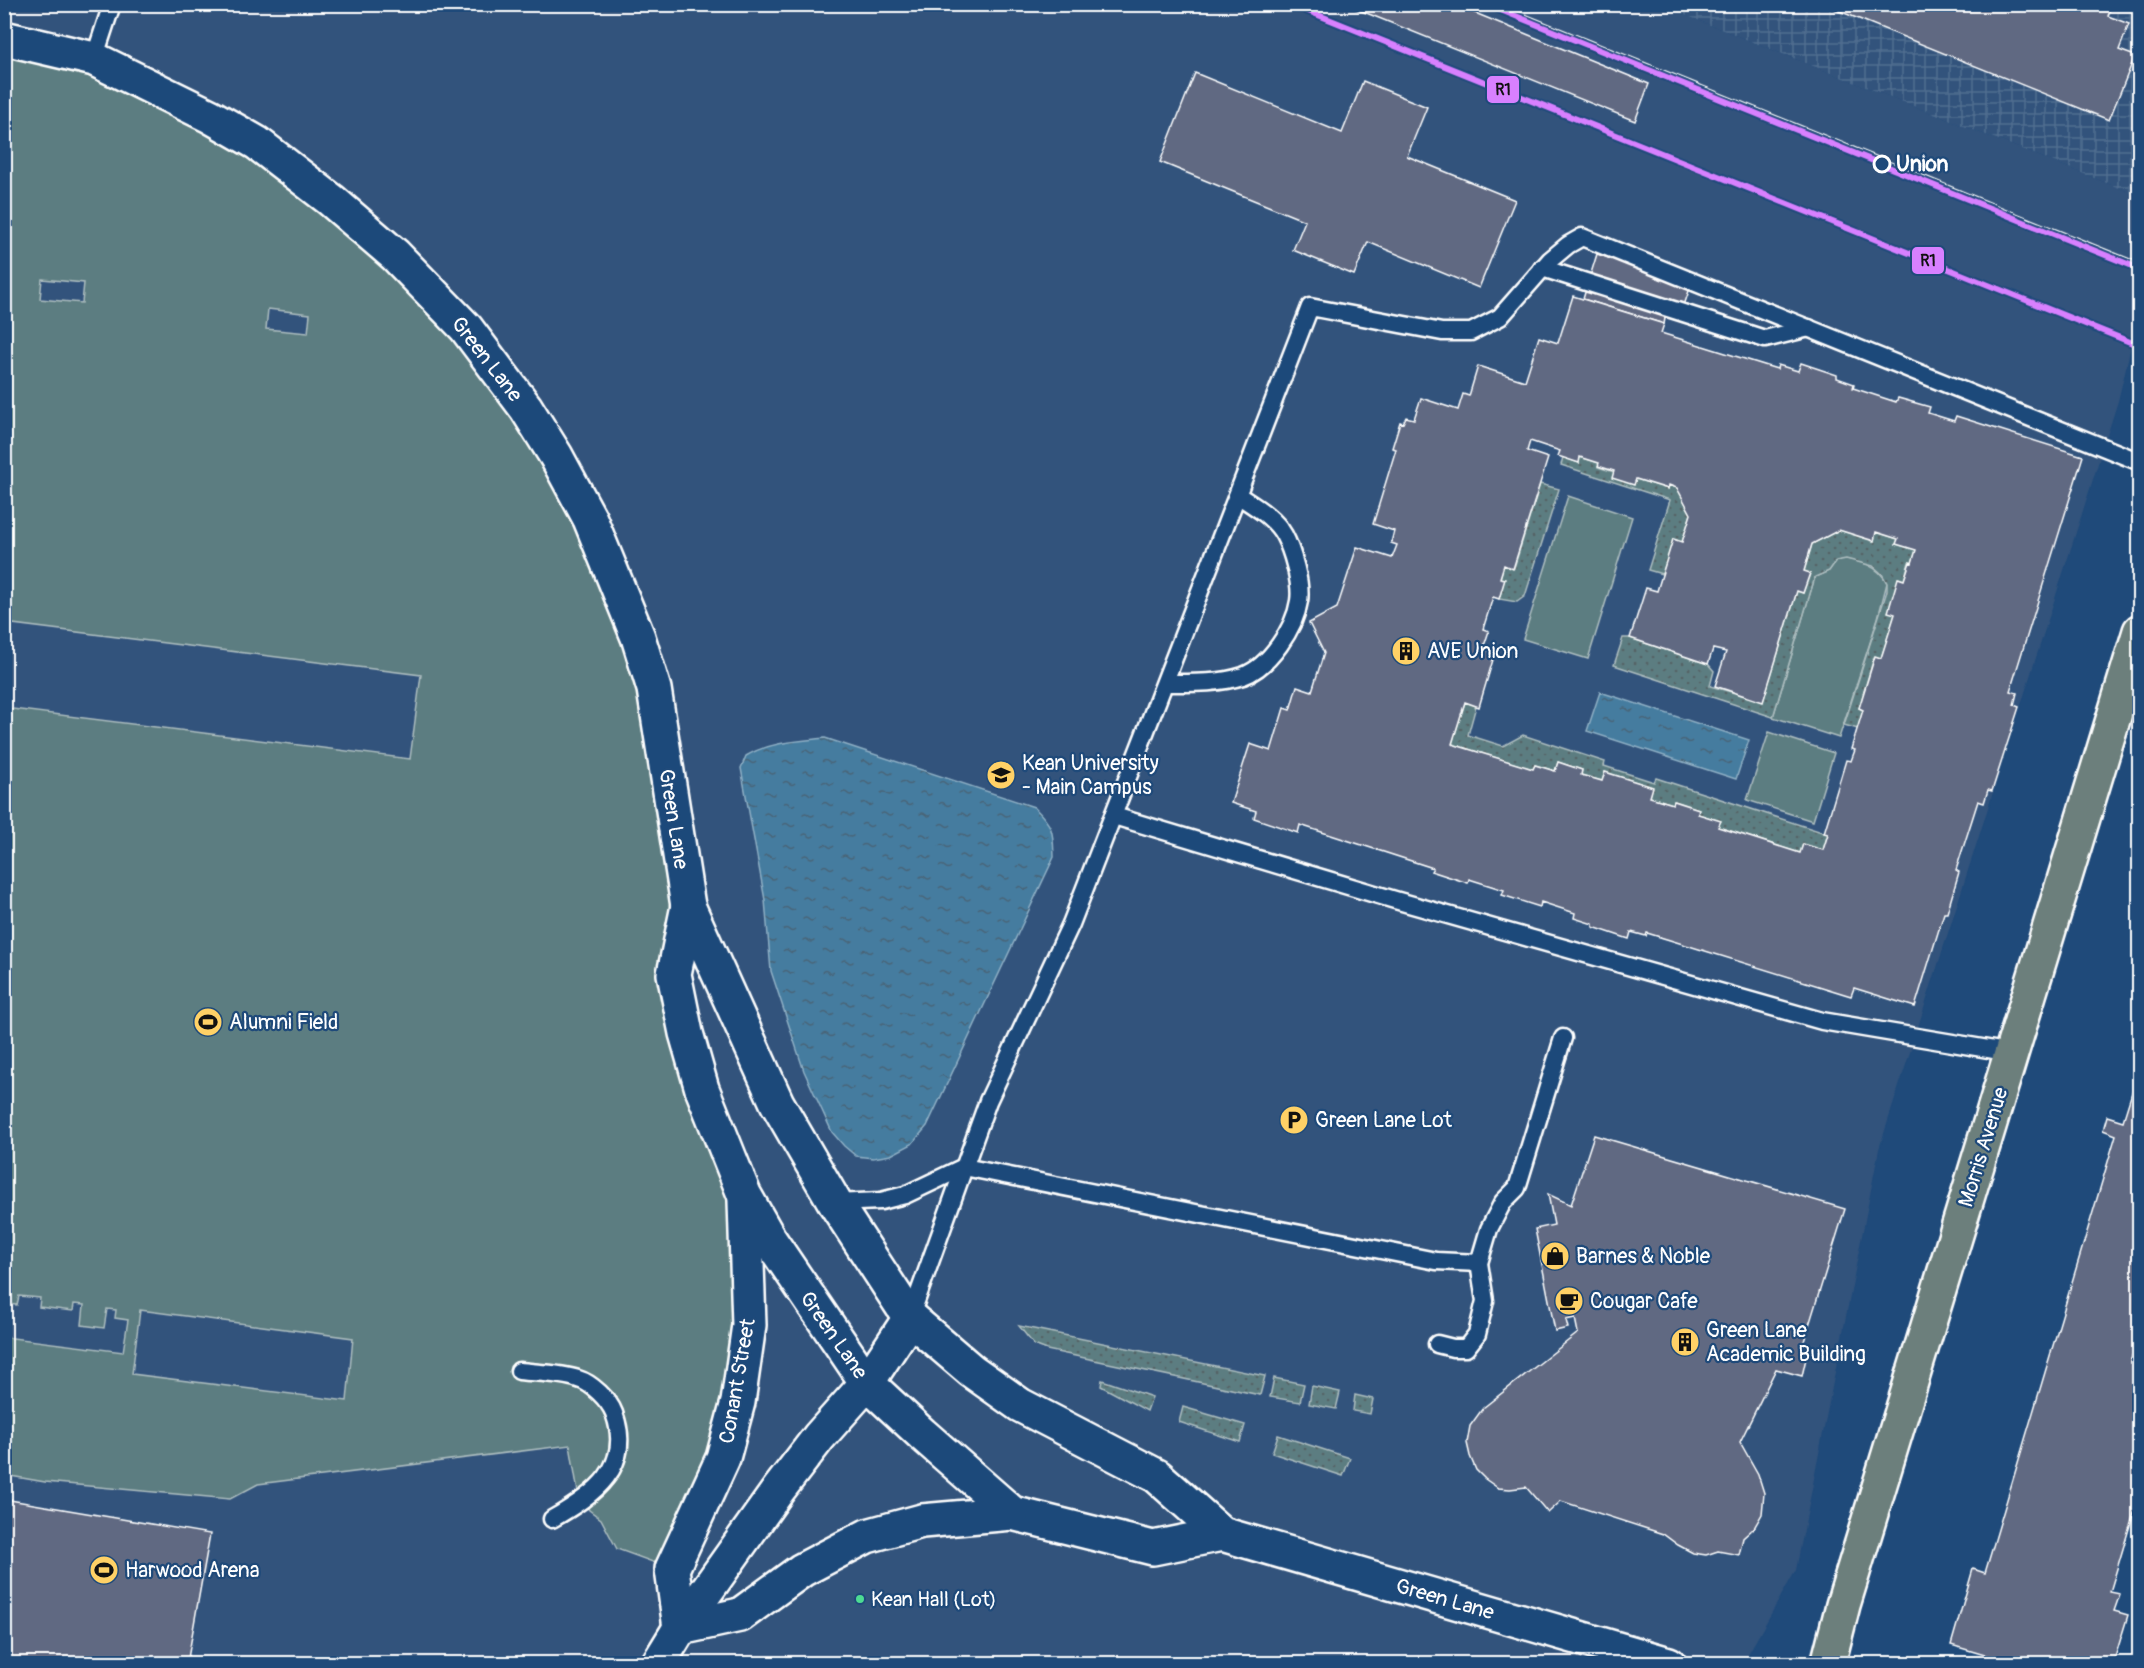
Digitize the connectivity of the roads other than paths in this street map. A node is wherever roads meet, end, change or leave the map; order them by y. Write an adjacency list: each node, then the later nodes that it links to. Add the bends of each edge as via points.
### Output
1 (112, 4): 3 (lane)
2 (4, 38): 3 (street, Green Lane)
3 (94, 59): 11 (street, Green Lane, via 256,143 331,200 395,255 466,328 526,408 590,519 638,637 654,689)
4 (1542, 268): 5 (lane, via 1765,339); 5 (lane, via 1582,237); 7 (lane, via 1500,317 1471,332 1442,332 1310,307)
5 (1809, 328): 6 (lane)
6 (2139, 462)
7 (1239, 496): 9 (lane); 9 (lane, via 1283,532 1295,562 1300,600 1288,631 1271,657 1245,675 1208,683)
8 (2139, 631): 13 (main road, Morris Avenue)
9 (1165, 683): 10 (lane)
10 (1114, 816): 13 (lane, via 1822,1021); 14 (lane, via 1071,924 988,1101)
11 (688, 906): 15 (street, Green Lane, via 674,974 702,1089); 16 (street, Green Lane, via 777,1103)
12 (1563, 1038): 17 (lane, via 1517,1188 1503,1202 1489,1229)
13 (2012, 1053): 28 (main road, Morris Avenue)
14 (964, 1167): 16 (lane, via 905,1195 881,1201); 17 (lane, via 1436,1261); 18 (lane)
15 (744, 1194): 21 (street, Green Lane, via 770,1240); 25 (street, Conant Street, via 750,1325 738,1402 723,1458 672,1569)
16 (835, 1203): 18 (street, Green Lane)
17 (1479, 1263): 19 (lane, via 1485,1300 1477,1334 1466,1348)
18 (910, 1318): 21 (street); 24 (street, Green Lane, via 972,1371 1020,1405 1156,1476)
19 (1437, 1344)
20 (519, 1371): 23 (lane, via 579,1379 611,1407 619,1427 620,1448 605,1480 580,1503)
21 (867, 1383): 22 (street, Green Lane); 25 (street, via 779,1489)
22 (1012, 1513): 24 (street, Green Lane, via 1153,1548); 25 (street, via 922,1521 867,1536 802,1570 740,1615)
23 (552, 1519)
24 (1222, 1534): 27 (street, Green Lane)
25 (680, 1628): 26 (street)
26 (658, 1664)
27 (1669, 1664)
28 (1828, 1664)

